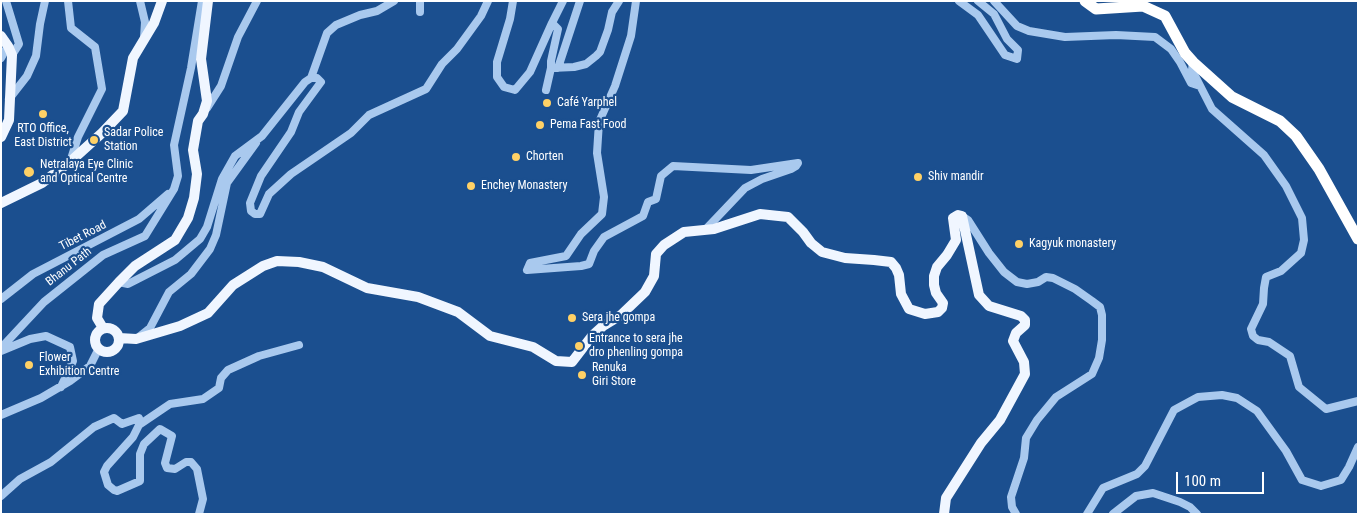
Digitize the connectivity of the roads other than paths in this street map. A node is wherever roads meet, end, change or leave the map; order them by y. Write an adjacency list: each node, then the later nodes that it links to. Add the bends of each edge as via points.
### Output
1 (6, 1): 25 (street, via 19,44)
2 (45, 1): 32 (street, via 36,56 27,76)
3 (68, 1): 36 (street, via 72,28 95,47 102,89 78,138)
4 (140, 1): 24 (street, via 145,22)
5 (162, 1): 24 (main road)
6 (202, 1): 37 (street, via 174,145 178,176)
7 (208, 1): 33 (main road, via 201,59 207,101)
8 (256, 1): 33 (street, via 238,37 222,86)
9 (394, 1): 29 (street, via 377,11 360,14 336,25 327,33)
10 (420, 1): 21 (street)
11 (488, 1): 29 (street, via 481,16 426,89 369,115 351,133 291,174 269,194 260,214 255,214 250,204 261,176 321,82)
12 (513, 1): 22 (street, via 497,62 497,77 504,87 515,90 522,83)
13 (563, 1): 22 (street)
14 (580, 1): 28 (street)
15 (618, 1): 28 (street, via 600,52 586,64)
16 (636, 1): 40 (street, via 631,36 599,122 597,153 604,197 602,214 581,234 566,256 530,263 527,270 589,264 604,237 644,216 648,202 656,200 661,176 672,166 750,170 798,163 745,188)
17 (959, 1): 18 (street, via 978,15 1005,55 1017,59 1018,50 1007,39 994,14)
18 (978, 1)
19 (994, 1): 30 (street, via 1017,26 1029,31 1065,37 1155,37 1170,48 1191,83)
20 (1086, 1): 27 (highway, via 1096,9 1143,6 1165,16)
21 (420, 12)
22 (552, 23): 28 (street, via 558,29 551,61)
23 (1, 36): 25 (main road)
24 (144, 38): 36 (main road, via 132,58 123,112)
25 (10, 50): 26 (street); 32 (main road)
26 (1, 58)
27 (1193, 62): 30 (street, via 1192,70); 43 (highway, via 1232,96 1280,121 1296,136 1319,169)
28 (555, 68): 31 (street)
29 (311, 78): 34 (street)
30 (1200, 86): 53 (street, via 1212,109 1264,155 1286,186 1302,218 1304,240 1301,253 1281,271 1266,277 1263,304 1251,329 1253,336 1290,356 1299,387 1326,409)
31 (546, 90)
32 (9, 99): 35 (main road, via 8,120)
33 (202, 114): 44 (main road, via 193,150 197,174 188,218 175,240 135,266)
34 (262, 136): 41 (street, via 227,183); 42 (street, via 235,156 222,179)
35 (1, 137)
36 (71, 161): 38 (main road, via 42,183)
37 (174, 190): 45 (street, Tibet Road, via 139,219 33,274); 50 (street, Bhanu Path, via 145,236 103,255 44,302)
38 (1, 203)
39 (962, 216): 40 (main road, via 953,218 956,240 934,276 942,308 925,314 909,309 901,294 899,275 891,262 844,258 822,252 788,217 760,214); 59 (main road, via 979,295 989,306 1025,320 1013,341 1024,362 1025,374 1000,420 976,450 946,498); 60 (street, via 1004,272 1017,282 1027,284 1046,277 1054,278 1100,307 1102,315 1099,358 1092,374 1056,397 1026,438 1024,458 1011,497)
40 (706, 229): 48 (main road, via 684,232 664,245 656,254 654,276 645,292 621,315 597,331 572,362 556,361 533,347 490,336 458,312 418,296 367,288 323,267 299,262 277,261 263,266 233,285 208,313 180,326)
41 (216, 236): 42 (street); 48 (street, via 191,274 170,292 150,328)
42 (200, 239): 44 (street, via 175,260 128,284)
43 (1358, 239)
44 (119, 282): 46 (main road, via 100,304 97,318)
45 (1, 299)
46 (103, 328): 47 (main road, via 113,330); 51 (main road, via 95,337)
47 (119, 338): 48 (main road); 51 (main road, via 113,352)
48 (136, 339)
49 (298, 345): 55 (street, via 259,356 228,370 221,378 219,388 203,399 170,404)
50 (1, 350): 52 (street, via 46,336 70,348 72,361)
51 (98, 350): 52 (street, via 90,366)
52 (61, 387): 54 (street)
53 (1358, 401)
54 (1, 415)
55 (140, 425): 57 (street, via 139,418 122,424 114,418 94,427); 58 (street, via 107,466 104,472 108,485 117,491 140,481 140,454 144,444 160,429 172,436 165,464 167,468 175,469 192,462 197,469 203,500)
56 (1358, 447): 61 (street, via 1341,480 1321,486 1302,480 1257,411 1237,398 1222,395 1198,398 1174,410 1145,466 1137,474 1104,488)
57 (1, 496)
58 (199, 514)
59 (944, 514)
60 (1016, 514)
61 (1086, 514)
62 (1113, 514): 63 (street, via 1136,496 1153,493 1180,502)
63 (1197, 514)

